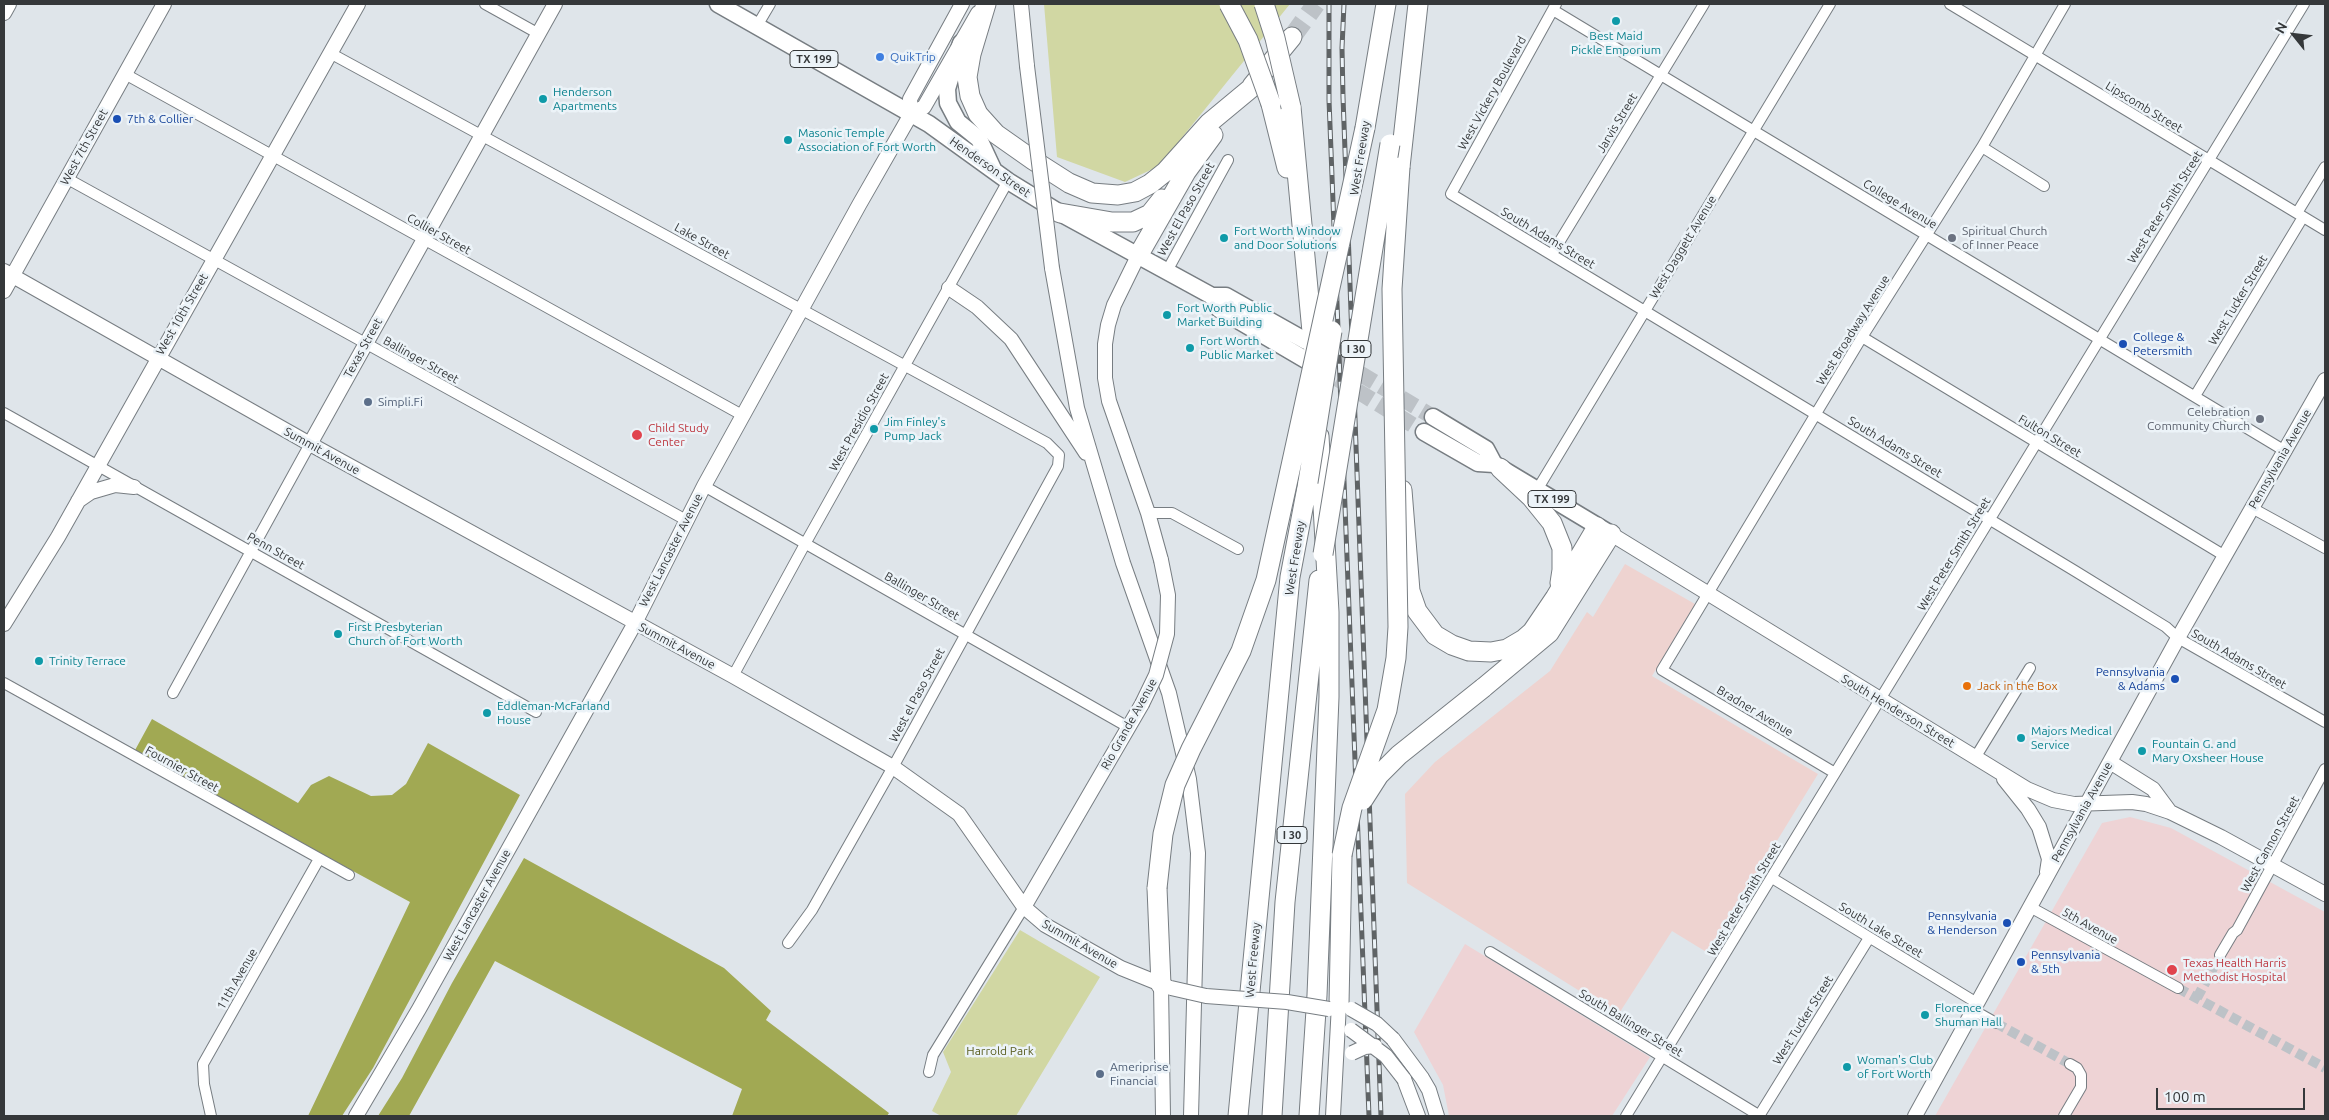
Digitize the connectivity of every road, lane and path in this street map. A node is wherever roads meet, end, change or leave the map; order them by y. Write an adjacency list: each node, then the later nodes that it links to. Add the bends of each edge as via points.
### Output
1 (9, 4): 24 (main road)
2 (164, 4): 33 (main road, West 7th Street)
3 (358, 4): 31 (main road, West 10th Street)
4 (485, 4): 28 (street)
5 (556, 4): 28 (main road, Texas Street)
6 (718, 4): 26 (main road, Henderson Street / TX 199)
7 (770, 4): 26 (street)
8 (949, 4): 25 (main road)
9 (962, 4): 25 (main road, West Lancaster Avenue)
10 (982, 4): 30 (main road, West Lancaster Avenue)
11 (986, 4): 35 (highway, via 967,77 970,96 978,114 996,134 1033,160 1092,193 1118,195 1135,192 1150,184 1209,123)
12 (1017, 4): 27 (main road)
13 (1021, 4): 27 (main road)
14 (1230, 4): 53 (highway, bridge, via 1248,40 1271,104)
15 (1264, 4): 53 (highway, bridge, via 1292,106)
16 (1386, 4): 37 (highway, West Freeway / I 30)
17 (1417, 4): 80 (highway, bridge, via 1400,167 1392,289); 154 (highway, I 30, bridge, via 1388,153 1316,593 1285,902)
18 (1704, 4): 34 (street, Jarvis Street)
19 (1830, 4): 38 (street, West Daggett Avenue)
20 (1950, 4): 32 (street, Lipscomb Street)
21 (2065, 4): 32 (street, West Broadway Avenue)
22 (2304, 4): 43 (street, West Peter Smith Street)
23 (1555, 7): 34 (street, College Avenue); 50 (street, West Vickery Boulevard)
24 (4, 13)
25 (956, 17): 36 (main road, West Lancaster Avenue, via 910,99)
26 (757, 26): 36 (main road, Henderson Street / TX 199)
27 (1023, 28): 88 (main road, bridge, via 1052,268 1077,408)
28 (538, 34): 39 (main road, Texas Street)
29 (1292, 37): 35 (highway)
30 (961, 43): 36 (main road, West Lancaster Avenue, via 924,106); 45 (main road, via 947,89 948,102 958,122 979,139)
31 (330, 53): 39 (street, Lake Street); 41 (main road, West 10th Street)
32 (2036, 56): 40 (street, West Broadway Avenue); 43 (street, Lipscomb Street)
33 (124, 74): 41 (street, Collier Street); 47 (main road, West 7th Street)
34 (1661, 74): 38 (street, College Avenue); 57 (street, Jarvis Street)
35 (1250, 89): 46 (highway)
36 (911, 114): 45 (main road, Henderson Street / TX 199); 65 (main road, West Lancaster Avenue)
37 (1365, 128): 139 (highway, bridge, via 1266,580 1241,651 1175,785 1163,834 1157,888); 153 (highway, West Freeway / I 30, bridge, via 1290,577)
38 (1754, 130): 55 (street, College Avenue); 66 (street, West Daggett Avenue)
39 (481, 136): 56 (main road, Texas Street); 65 (street, Lake Street)
40 (1982, 147): 49 (street); 55 (street, West Broadway Avenue)
41 (272, 156): 56 (street, Collier Street); 59 (main road, West 10th Street)
42 (1228, 160): 60 (street, West El Paso Street)
43 (2208, 160): 52 (street, Lipscomb Street); 68 (street, West Peter Smith Street)
44 (2325, 167): 52 (street, West Tucker Street)
45 (992, 169): 48 (main road, Henderson Street / TX 199)
46 (1186, 172): 51 (highway, via 1150,214 1140,220 1112,222); 58 (highway)
47 (66, 178): 59 (street, Ballinger Street); 61 (main road, West 7th Street)
48 (1008, 181): 51 (main road, Henderson Street / TX 199); 62 (street, West Presidio Street)
49 (2044, 186)
50 (1451, 194): 57 (street, South Adams Street)
51 (1060, 213): 58 (main road, Henderson Street / TX 199)
52 (2300, 215): 54 (street, Lipscomb Street); 75 (street, West Tucker Street)
53 (1302, 228): 155 (highway, via 1317,385 1329,612 1328,763)
54 (2325, 230)
55 (1928, 235): 67 (street, West Broadway Avenue); 68 (street, College Avenue)
56 (423, 239): 70 (main road, Texas Street); 78 (street, Collier Street)
57 (1552, 254): 66 (street, South Adams Street)
58 (1138, 256): 60 (main road, Henderson Street / TX 199); 94 (main road, Rio Grande Avenue, via 1110,317 1104,367 1109,400)
59 (213, 259): 70 (street, Ballinger Street); 71 (main road, West 10th Street)
60 (1167, 271): 64 (main road, Henderson Street / TX 199)
61 (8, 273): 63 (main road, West 7th Street); 71 (main road, Summit Avenue)
62 (949, 288): 73 (street, West Presidio Street); 88 (main road, via 977,307 1010,339)
63 (4, 291)
64 (1212, 296): 69 (main road, Henderson Street / TX 199, via 1226,296); 72 (main road, Henderson Street / TX 199, via 1219,309)
65 (800, 309): 73 (street, Lake Street); 78 (main road, West Lancaster Avenue)
66 (1645, 311): 77 (street, South Adams Street); 91 (street, West Daggett Avenue)
67 (1862, 337): 77 (street, West Broadway Avenue); 82 (street, Fulton Street)
68 (2100, 339): 75 (street, College Avenue); 82 (street, West Peter Smith Street)
69 (1306, 341)
70 (365, 343): 83 (main road, Texas Street); 96 (street, Ballinger Street)
71 (157, 359): 83 (main road, Summit Avenue); 87 (main road, West 10th Street)
72 (1306, 360)
73 (905, 366): 85 (street, Lake Street, via 1047,443); 98 (street, West Presidio Street)
74 (2325, 380): 84 (main road, Pennsylvania Avenue)
75 (2195, 396): 84 (street, College Avenue)
76 (4, 413): 87 (street, Penn Street)
77 (1816, 414): 95 (street, South Adams Street); 103 (street, West Broadway Avenue)
78 (742, 416): 89 (main road, West Lancaster Avenue)
79 (1433, 417): 86 (main road, South Henderson Street / TX 199, via 1486,449)
80 (1394, 425): 104 (highway, bridge, via 1412,601 1428,628 1452,645 1480,652 1507,648 1532,632); 126 (highway, bridge, via 1396,658 1387,710 1349,816)
81 (1424, 432): 86 (main road, South Henderson Street / TX 199, via 1478,463)
82 (2037, 442): 95 (street, West Peter Smith Street); 102 (street, Fulton Street)
83 (310, 444): 101 (street, Texas Street); 105 (main road, Summit Avenue)
84 (2285, 451): 93 (main road, Pennsylvania Avenue)
85 (1059, 455): 107 (street, West el Paso Street, via 1058,466)
86 (1497, 466): 91 (main road, South Henderson Street / TX 199); 104 (highway, via 1539,505 1556,531 1563,558)
87 (96, 467): 90 (street, Penn Street); 92 (main road, West 10th Street)
88 (1096, 467): 152 (main road, via 1122,563 1169,693 1189,779 1198,853)
89 (704, 486): 96 (main road, West Lancaster Avenue); 98 (street, Ballinger Street)
90 (134, 487): 92 (main road, via 115,485 91,492); 101 (street, Penn Street)
91 (1537, 490): 97 (main road, South Henderson Street / TX 199)
92 (77, 501): 106 (main road, West 10th Street)
93 (2252, 508): 99 (street); 102 (main road, Pennsylvania Avenue)
94 (1148, 513): 100 (street, via 1172,513); 117 (main road, Rio Grande Avenue, bridge, via 1169,607 1165,646 1151,688)
95 (1990, 519): 108 (street, South Adams Street, via 2166,626); 114 (street, West Peter Smith Street)
96 (686, 520): 105 (main road, West Lancaster Avenue)
97 (1604, 530): 103 (main road, South Henderson Street); 104 (highway); 126 (highway, bridge, via 1549,633 1409,746 1379,775 1360,805)
98 (805, 544): 107 (street, Ballinger Street); 111 (street, West Presidio Street)
99 (2325, 548)
100 (1238, 550)
101 (251, 552): 113 (street, Texas Street); 115 (street, Penn Street)
102 (2224, 556): 108 (main road, Pennsylvania Avenue)
103 (1707, 594): 110 (street, West Broadway Avenue); 114 (main road, South Henderson Street)
104 (1555, 598)
105 (635, 623): 111 (main road, Summit Avenue); 150 (main road, West Lancaster Avenue)
106 (4, 624)
107 (964, 634): 117 (street, Ballinger Street); 120 (street, West el Paso Street)
108 (2178, 638): 116 (street, South Adams Street); 119 (main road, Pennsylvania Avenue)
109 (2030, 668): 118 (street)
110 (1662, 670): 122 (street, Bradner Avenue)
111 (733, 676): 120 (main road, Summit Avenue)
112 (4, 684): 127 (street, Fournier Street)
113 (173, 693)
114 (1880, 700): 118 (main road, South Henderson Street); 122 (street, West Peter Smith Street)
115 (536, 712)
116 (2325, 722)
117 (1128, 727): 133 (main road, Rio Grande Avenue)
118 (1975, 758): 123 (main road, South Henderson Street)
119 (2110, 762): 124 (main road, Pennsylvania Avenue); 125 (main road, via 2153,789)
120 (893, 767): 133 (main road, Summit Avenue, via 959,814); 136 (street, West el Paso Street, via 812,910)
121 (2325, 769): 128 (street, West Cannon Street)
122 (1835, 773): 130 (street, West Peter Smith Street)
123 (1999, 773): 124 (main road, South Henderson Street, via 2053,800); 131 (main road, via 2028,809 2044,838 2049,859)
124 (2086, 804): 125 (main road, South Henderson Street, via 2132,802); 131 (main road, Pennsylvania Avenue)
125 (2170, 812): 128 (main road, South Henderson Street)
126 (1342, 855): 142 (highway)
127 (318, 859): 129 (street, Fournier Street); 149 (street, 11th Avenue, via 204,1064 204,1084)
128 (2273, 865): 132 (main road, South Henderson Street); 138 (street, West Cannon Street, via 2237,930 2232,932)
129 (349, 875)
130 (1772, 878): 135 (street, South Lake Street); 145 (street, West Peter Smith Street)
131 (2044, 881): 134 (main road, Pennsylvania Avenue)
132 (2325, 894)
133 (1024, 907): 139 (main road, Summit Avenue, via 1045,925 1079,946); 147 (street, Rio Grande Avenue, via 933,1055)
134 (2030, 907): 140 (street, 5th Avenue); 141 (main road, Pennsylvania Avenue)
135 (1869, 938): 141 (street, South Lake Street); 160 (street, West Tucker Street)
136 (788, 943)
137 (1490, 952): 145 (street, South Ballinger Street)
138 (2223, 957)
139 (1166, 986): 142 (main road, Summit Avenue, bridge, via 1206,996 1287,1002); 151 (main road)
140 (2178, 988)
141 (1975, 1006): 143 (street, South Lake Street); 161 (main road, Pennsylvania Avenue)
142 (1339, 1011): 144 (main road, bridge, via 1351,1030); 148 (main road); 158 (main road, bridge, via 1378,1024 1404,1051 1429,1090)
143 (1996, 1023)
144 (1375, 1046): 148 (main road, bridge, via 1352,1054); 157 (main road, bridge, via 1404,1079)
145 (1662, 1057): 159 (street, West Peter Smith Street); 160 (street, South Ballinger Street)
146 (2070, 1064): 162 (street, via 2077,1068 2081,1087)
147 (929, 1072)
148 (1335, 1082): 156 (main road)
149 (211, 1116)
150 (356, 1116)
151 (1163, 1116)
152 (1191, 1116)
153 (1238, 1116)
154 (1272, 1116)
155 (1309, 1116)
156 (1333, 1116)
157 (1418, 1116)
158 (1436, 1116)
159 (1626, 1116)
160 (1759, 1116)
161 (1915, 1116)
162 (2064, 1116)

